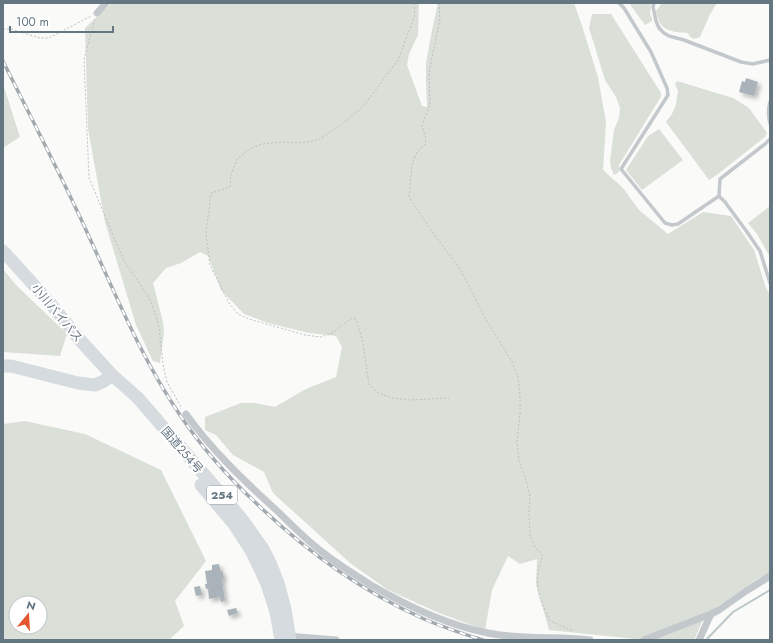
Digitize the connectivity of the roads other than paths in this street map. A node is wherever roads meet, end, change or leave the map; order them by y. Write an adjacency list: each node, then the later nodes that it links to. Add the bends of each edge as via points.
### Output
1 (106, 3): 4 (street)
2 (619, 3): 9 (lane, via 651,52 668,95 621,169 665,223 672,225 678,224)
3 (654, 3): 5 (lane, via 659,28 669,36 741,62 753,64)
4 (96, 13)
5 (770, 60)
6 (770, 102): 7 (lane)
7 (770, 123)
8 (770, 139): 9 (lane, via 720,179)
9 (720, 196): 11 (lane, via 760,251)
10 (3, 251): 13 (highway, 小川バイパス / 254)
11 (770, 283)
12 (3, 366): 13 (highway, via 78,383 95,384)
13 (112, 375): 17 (highway, 国道254号 / 254, via 138,411 234,524 252,552 267,584)
14 (186, 414): 19 (street, via 230,467 312,544 337,563 401,602 435,617 488,633 524,638)
15 (770, 576): 16 (street)
16 (711, 614): 20 (street); 21 (street)
17 (286, 638): 18 (street)
18 (336, 640)
19 (590, 640)
20 (644, 640)
21 (699, 640)

